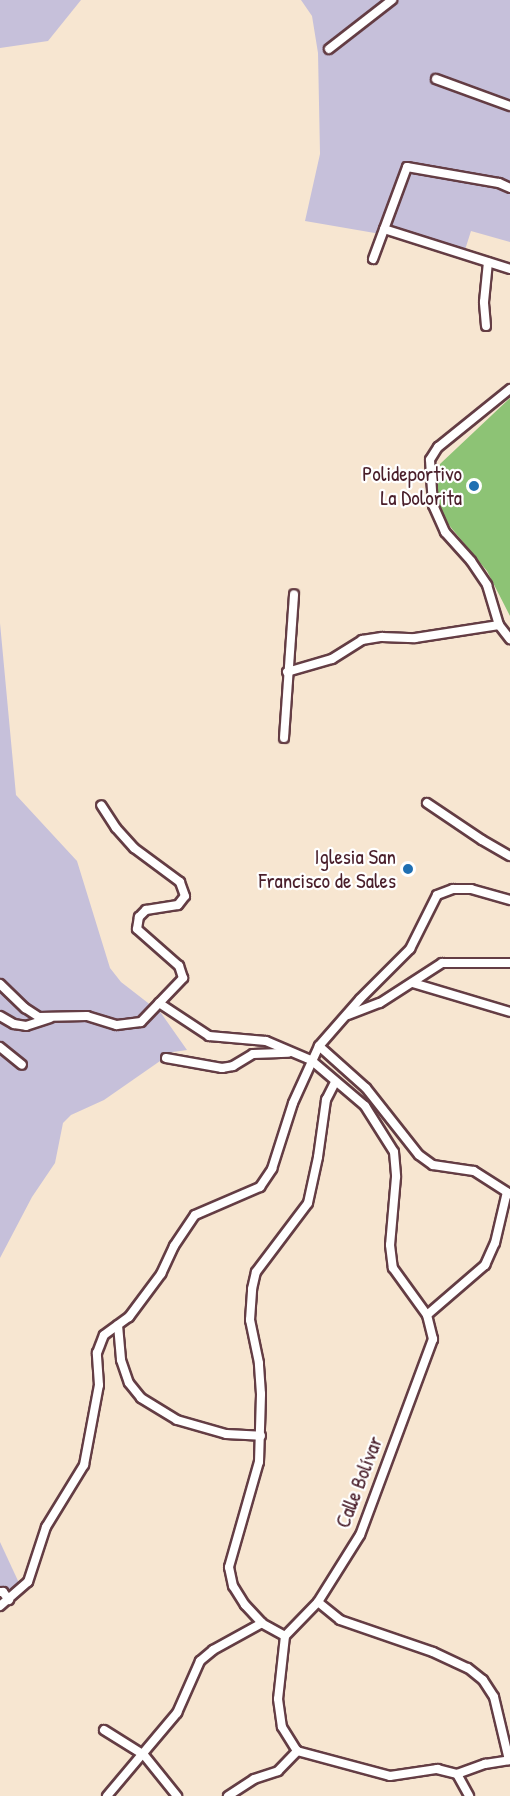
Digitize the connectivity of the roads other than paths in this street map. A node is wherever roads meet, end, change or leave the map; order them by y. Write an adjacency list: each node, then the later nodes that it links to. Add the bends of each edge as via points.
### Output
1 (392, 0): 2 (street)
2 (329, 49)
3 (436, 79): 4 (street)
4 (510, 106)
5 (510, 188): 6 (street, via 407,167)
6 (384, 229): 7 (street); 8 (street)
7 (373, 259)
8 (488, 262): 9 (street); 10 (street)
9 (510, 269)
10 (486, 327)
11 (510, 388): 13 (street, via 438,447 430,460 433,505 445,532 487,585)
12 (294, 594): 15 (street)
13 (499, 625): 14 (street); 15 (street, via 415,638 362,640 332,659)
14 (510, 639)
15 (287, 672): 16 (street)
16 (284, 738)
17 (427, 803): 19 (street)
18 (101, 805): 24 (street, via 134,848 180,882 185,896 178,905 146,910 136,929 179,966 183,978)
19 (510, 856)
20 (510, 900): 27 (street, via 471,889 453,889 437,895 410,949)
21 (510, 963): 22 (street, via 442,963)
22 (412, 983): 25 (street); 27 (street, via 380,1003)
23 (0, 984): 28 (street, via 39,1017)
24 (159, 1004): 28 (street, via 141,1022 117,1025 87,1016); 31 (street, via 210,1036 266,1041)
25 (510, 1012)
26 (0, 1016): 28 (street, via 26,1026)
27 (345, 1016): 29 (street)
28 (53, 1017)
29 (319, 1046): 33 (street); 36 (street, via 366,1088 419,1155 433,1165 474,1171)
30 (0, 1047): 34 (street)
31 (291, 1053): 32 (street, via 253,1054 222,1068); 33 (street)
32 (166, 1058)
33 (311, 1060): 35 (street, Calle Bolívar); 38 (street, via 272,1169 260,1187 195,1215 161,1274 129,1317)
34 (22, 1065)
35 (335, 1082): 37 (street, Calle Bolívar, via 365,1106 394,1152 396,1177 390,1245 393,1268); 39 (street, via 326,1100 308,1203 256,1272 252,1289 250,1320 259,1363)
36 (508, 1193): 37 (street, via 495,1243 484,1264)
37 (427, 1315): 42 (street, Calle Bolívar, via 433,1339 375,1497 360,1535)
38 (118, 1325): 39 (street, via 121,1360 129,1383 141,1398 177,1420 226,1434); 41 (street, via 104,1335 97,1353 99,1385 84,1465 46,1527 28,1582)
39 (261, 1436): 44 (street, via 259,1462 229,1567 233,1586)
40 (0, 1592): 41 (street)
41 (9, 1600): 43 (street)
42 (318, 1602): 45 (street, Calle Bolívar); 49 (street, via 340,1620 433,1652 468,1668 483,1680 494,1697)
43 (0, 1606)
44 (262, 1623): 45 (street); 48 (street, via 200,1661 177,1713)
45 (285, 1636): 47 (street, via 278,1699 282,1726)
46 (104, 1730): 48 (street)
47 (297, 1751): 50 (street, via 390,1776 437,1769); 53 (street, via 278,1771 254,1779)
48 (144, 1755): 51 (street); 52 (street)
49 (510, 1760): 50 (street)
50 (457, 1774): 54 (street)
51 (107, 1796)
52 (177, 1796)
53 (228, 1796)
54 (469, 1796)

